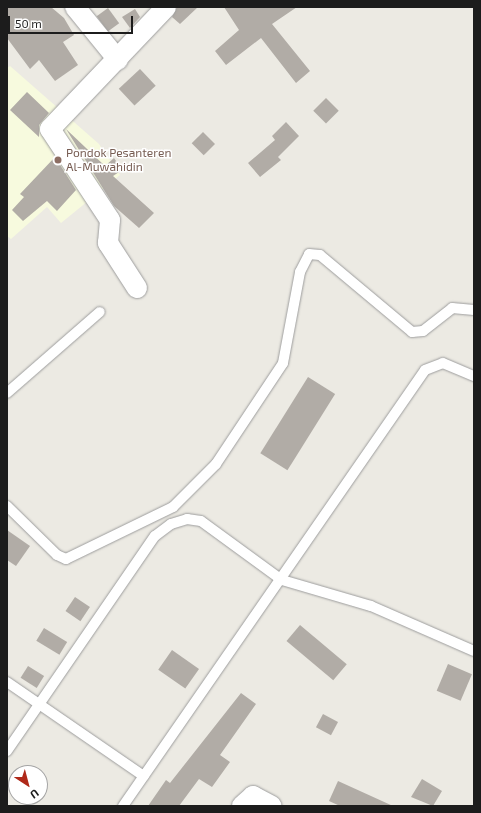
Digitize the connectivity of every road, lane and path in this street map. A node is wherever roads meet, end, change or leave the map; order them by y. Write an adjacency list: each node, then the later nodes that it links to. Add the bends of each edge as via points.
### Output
1 (75, 7): 3 (street)
2 (166, 7): 3 (street)
3 (118, 60): 4 (street, via 62,114 50,131 110,220 108,242)
4 (137, 288)
5 (474, 310): 9 (lane, via 452,308 423,331 412,332 320,255 309,254 300,272 283,363 216,464 173,507 66,559 57,555)
6 (100, 312): 8 (lane)
7 (474, 376): 10 (lane, via 443,363 425,370)
8 (7, 393)
9 (7, 506)
10 (282, 580): 11 (lane, via 371,606); 13 (lane, via 201,521 187,519 171,524 155,536); 15 (lane)
11 (474, 651)
12 (7, 682): 13 (lane)
13 (38, 704): 14 (lane); 15 (lane)
14 (7, 751)
15 (144, 776): 16 (lane)
16 (123, 806)
17 (242, 806): 18 (street, via 253,796)
18 (272, 806)

